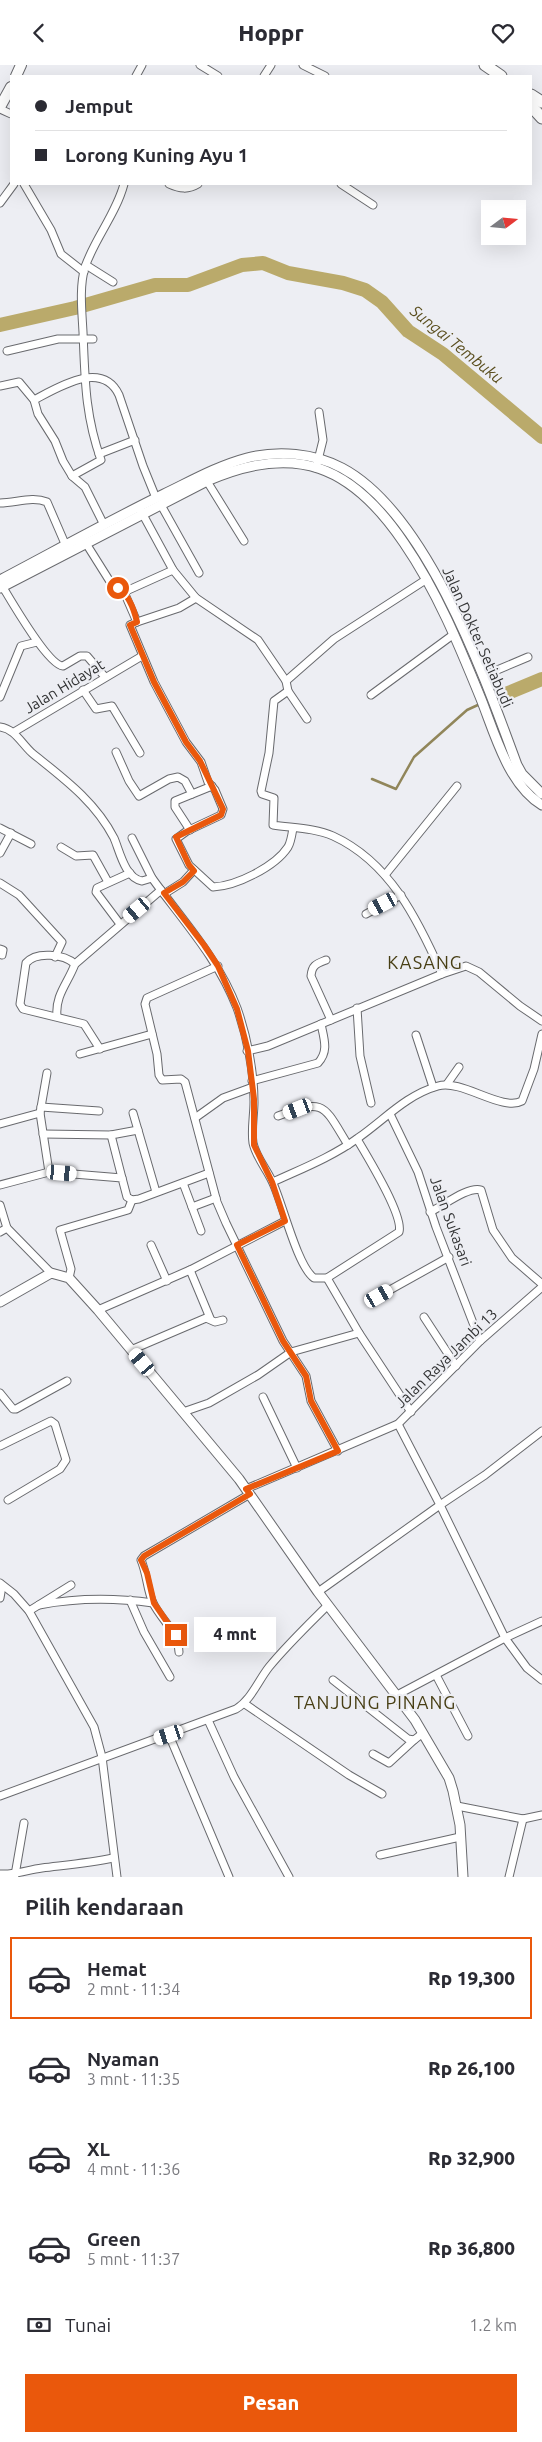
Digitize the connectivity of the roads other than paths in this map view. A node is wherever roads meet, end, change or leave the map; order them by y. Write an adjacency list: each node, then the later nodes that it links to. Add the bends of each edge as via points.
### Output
1 (200, 65): 4 (street)
2 (303, 65): 5 (street)
3 (485, 65): 6 (highway)
4 (216, 75)
5 (323, 75)
6 (500, 75)
7 (10, 89): 9 (main road)
8 (532, 107): 10 (highway)
9 (0, 108)
10 (542, 118)
11 (13, 185): 17 (street)
12 (25, 185): 19 (street, via 51,230 60,254)
13 (124, 185): 19 (street)
14 (171, 185): 15 (street, via 178,188)
15 (196, 185)
16 (343, 185): 18 (street)
17 (0, 203)
18 (374, 205)
19 (85, 268): 20 (street); 21 (street)
20 (113, 281)
21 (83, 339): 22 (street); 23 (street, via 58,339); 24 (street)
22 (93, 339)
23 (7, 351)
24 (84, 378): 26 (street, via 73,380); 28 (street, via 102,379 113,385); 29 (street, via 87,408)
25 (0, 385): 26 (street, via 19,381)
26 (34, 400): 32 (street)
27 (319, 412): 30 (street, via 323,440)
28 (135, 440): 29 (street); 34 (street)
29 (99, 454): 32 (street, via 101,461)
30 (320, 458): 31 (street); 33 (street, Jalan Dokter Setiabudi, via 267,454 234,462); 52 (street, Jalan Dokter Setiabudi, via 344,468 369,486 411,535 452,607)
31 (316, 468): 33 (street, Jalan Dokter Setiabudi, via 286,463 260,465); 43 (street, Jalan Dokter Setiabudi, via 340,477 375,504)
32 (72, 476): 37 (street, via 85,487)
33 (205, 478): 34 (street, Jalan Dokter Setiabudi); 38 (street)
34 (159, 501): 36 (street, Jalan Dokter Setiabudi); 42 (street)
35 (0, 503): 39 (street, via 47,502)
36 (141, 510): 37 (street, Jalan Dokter Setiabudi); 40 (street); 41 (street)
37 (104, 525): 39 (street, Jalan Dokter Setiabudi)
38 (244, 541)
39 (66, 545): 44 (street, Jalan Dokter Setiabudi)
40 (87, 545): 44 (street); 45 (street, via 109,580)
41 (173, 570): 45 (street); 46 (street)
42 (199, 573)
43 (427, 579): 48 (street, Jalan Dokter Setiabudi); 54 (street, via 334,639)
44 (1, 584): 49 (street)
45 (124, 592): 47 (street)
46 (196, 598): 47 (street, via 179,608); 54 (street, via 258,640)
47 (137, 622): 50 (street, via 130,625)
48 (454, 634): 57 (street); 64 (street, Jalan Dokter Setiabudi, via 482,702)
49 (38, 642): 53 (street, via 60,665 87,656); 58 (street, via 21,647)
50 (142, 656): 53 (street, Jalan Hidayat); 65 (street)
51 (528, 657): 52 (street)
52 (483, 676): 64 (street, Jalan Dokter Setiabudi)
53 (105, 677): 55 (street, Jalan Hidayat)
54 (286, 681): 56 (street)
55 (83, 690): 61 (street, Jalan Hidayat); 63 (street, via 96,709 112,706)
56 (288, 691): 59 (street); 70 (street, via 274,701 262,794 274,798 273,825)
57 (371, 695)
58 (0, 697)
59 (307, 719)
60 (0, 727): 61 (street, Jalan Hidayat)
61 (14, 732): 79 (street, via 30,751 66,780 100,815)
62 (116, 752): 67 (street, via 139,796 178,777 185,781)
63 (140, 753)
64 (519, 777): 68 (street, Jalan Dokter Setiabudi); 69 (street, Jalan Dokter Setiabudi, via 530,797)
65 (212, 786): 67 (street); 72 (street, via 223,813)
66 (457, 786): 80 (street)
67 (192, 794): 72 (street, via 180,797 175,805)
68 (542, 794)
69 (542, 805)
70 (293, 828): 78 (street, via 289,846 266,867 245,879 213,887); 80 (street, via 334,836 354,848)
71 (0, 829): 73 (street)
72 (190, 830): 78 (street, via 176,839)
73 (11, 833): 75 (street); 77 (street)
74 (132, 838): 81 (street)
75 (31, 844)
76 (61, 847): 82 (street, via 76,856 92,855)
77 (0, 853)
78 (194, 871): 84 (street, via 183,882)
79 (130, 873): 81 (street, via 137,880); 82 (street)
80 (385, 875): 85 (street)
81 (152, 878): 84 (street)
82 (108, 882): 87 (street, via 96,892)
83 (0, 883): 88 (street, via 19,895 62,942)
84 (162, 892): 87 (street); 91 (street)
85 (401, 895): 86 (street); 92 (street)
86 (366, 914)
87 (120, 924): 90 (street)
88 (55, 957): 90 (street); 94 (street, via 36,955 26,963 20,1004 28,1011)
89 (326, 960): 95 (street, via 315,965 311,976)
90 (75, 964): 94 (street, via 57,1000)
91 (218, 966): 98 (street, via 147,998 145,1004); 102 (street, via 237,1009)
92 (442, 974): 93 (street); 96 (street, via 470,967)
93 (357, 1008): 95 (street); 109 (street, via 360,1056)
94 (57, 1016): 101 (street, via 84,1024)
95 (331, 1020): 97 (street)
96 (542, 1021)
97 (321, 1024): 102 (street); 106 (street, via 326,1050 318,1063)
98 (152, 1034): 101 (street); 115 (street, via 159,1075 162,1080 181,1079 185,1082)
99 (542, 1034): 107 (street, via 522,1101 486,1098)
100 (416, 1035): 108 (street)
101 (100, 1049): 103 (street)
102 (248, 1051): 106 (street)
103 (80, 1054)
104 (459, 1067): 107 (street)
105 (47, 1073): 110 (street)
106 (252, 1084): 115 (street, via 222,1098); 125 (street, via 254,1145)
107 (447, 1084): 108 (street)
108 (433, 1087): 113 (street, via 406,1100)
109 (371, 1103)
110 (41, 1110): 111 (street); 116 (street); 118 (street)
111 (99, 1111)
112 (133, 1113): 117 (street)
113 (390, 1114): 120 (street); 133 (street, Jalan Sukasari, via 413,1157)
114 (278, 1117): 121 (street, via 311,1105 320,1106 331,1116)
115 (195, 1118): 123 (street)
116 (0, 1124)
117 (138, 1130): 119 (street); 128 (street)
118 (43, 1134): 119 (street); 122 (street)
119 (111, 1135): 124 (street)
120 (357, 1139): 121 (street); 143 (street, via 377,1173 401,1227 388,1241)
121 (348, 1145): 125 (street)
122 (49, 1172): 124 (street); 127 (street)
123 (209, 1173): 126 (street); 129 (street)
124 (122, 1178): 130 (street, via 127,1197)
125 (272, 1182): 134 (street)
126 (183, 1183): 128 (street); 132 (street)
127 (0, 1185)
128 (156, 1192): 130 (street)
129 (216, 1198): 132 (street); 138 (street)
130 (132, 1200): 142 (street, via 128,1210 60,1230 71,1269)
131 (0, 1205): 135 (street)
132 (192, 1207): 136 (street)
133 (430, 1212): 139 (street, Jalan Sukasari); 145 (street, via 458,1195 476,1188 481,1190 494,1230 519,1266)
134 (285, 1221): 138 (street); 143 (street, via 311,1275)
135 (4, 1230): 141 (street)
136 (201, 1231)
137 (151, 1245): 144 (street)
138 (237, 1245): 140 (street); 155 (street)
139 (448, 1257): 146 (street); 153 (street, Jalan Sukasari)
140 (190, 1270): 144 (street); 150 (street)
141 (51, 1273): 142 (street); 147 (street)
142 (69, 1278): 148 (street)
143 (327, 1278): 152 (street)
144 (168, 1281): 148 (street)
145 (542, 1286): 153 (street, Jalan Raya Jambi 13)
146 (379, 1296)
147 (0, 1302)
148 (98, 1310): 154 (street)
149 (424, 1317): 156 (street)
150 (210, 1318): 151 (street, via 215,1323); 154 (street)
151 (222, 1320)
152 (358, 1333): 155 (street); 161 (street)
153 (480, 1341): 156 (street, Jalan Raya Jambi 13)
154 (131, 1349): 160 (street)
155 (291, 1352): 160 (street, via 209,1403); 165 (street, via 306,1376 311,1401)
156 (456, 1366): 161 (street, Jalan Raya Jambi 13)
157 (67, 1381): 158 (street, via 16,1409)
158 (0, 1393)
159 (263, 1397): 166 (street)
160 (183, 1412): 167 (street)
161 (412, 1412): 162 (street, Jalan Raya Jambi 13)
162 (398, 1424): 165 (street, Jalan Raya Jambi 13); 169 (street)
163 (542, 1431): 169 (street)
164 (0, 1446): 168 (street, via 51,1421 55,1424 66,1460 60,1469)
165 (338, 1451): 166 (street, Jalan Raya Jambi 13)
166 (297, 1468): 167 (street, Jalan Raya Jambi 13)
167 (248, 1491): 172 (street); 175 (street, Jalan Raya Jambi 13, via 141,1560)
168 (8, 1500)
169 (440, 1505): 172 (street); 180 (street)
170 (1, 1584): 173 (street); 178 (street)
171 (71, 1585): 176 (street)
172 (318, 1592): 177 (street)
173 (0, 1598)
174 (130, 1600): 175 (street); 176 (street); 183 (street)
175 (154, 1603): 181 (street, via 176,1635)
176 (39, 1605): 178 (street)
177 (328, 1605): 186 (street); 187 (street, via 269,1667)
178 (29, 1611): 194 (street, via 94,1727)
179 (542, 1621): 180 (street)
180 (505, 1638): 182 (street); 185 (street, via 527,1668)
181 (179, 1652)
182 (436, 1675): 186 (street); 191 (street)
183 (170, 1677)
184 (334, 1680): 192 (street, via 408,1739)
185 (542, 1680)
186 (396, 1695): 189 (street)
187 (245, 1704): 188 (street); 195 (street)
188 (208, 1720): 190 (street); 208 (street, via 245,1799)
189 (423, 1733): 192 (street); 197 (street, via 448,1778)
190 (169, 1735): 194 (street); 207 (street)
191 (468, 1736)
192 (414, 1740): 193 (street, via 389,1763)
193 (373, 1754)
194 (102, 1757): 196 (street); 203 (street)
195 (382, 1795)
196 (0, 1796)
197 (456, 1806): 199 (street); 201 (street)
198 (542, 1815): 199 (street)
199 (523, 1819): 210 (street)
200 (24, 1823): 205 (street)
201 (460, 1837): 202 (street); 209 (street)
202 (380, 1855)
203 (113, 1858): 205 (street, via 26,1870); 206 (street)
204 (0, 1874): 205 (street)
205 (15, 1875)
206 (116, 1877)
207 (228, 1877)
208 (289, 1877)
209 (463, 1877)
210 (509, 1877)

